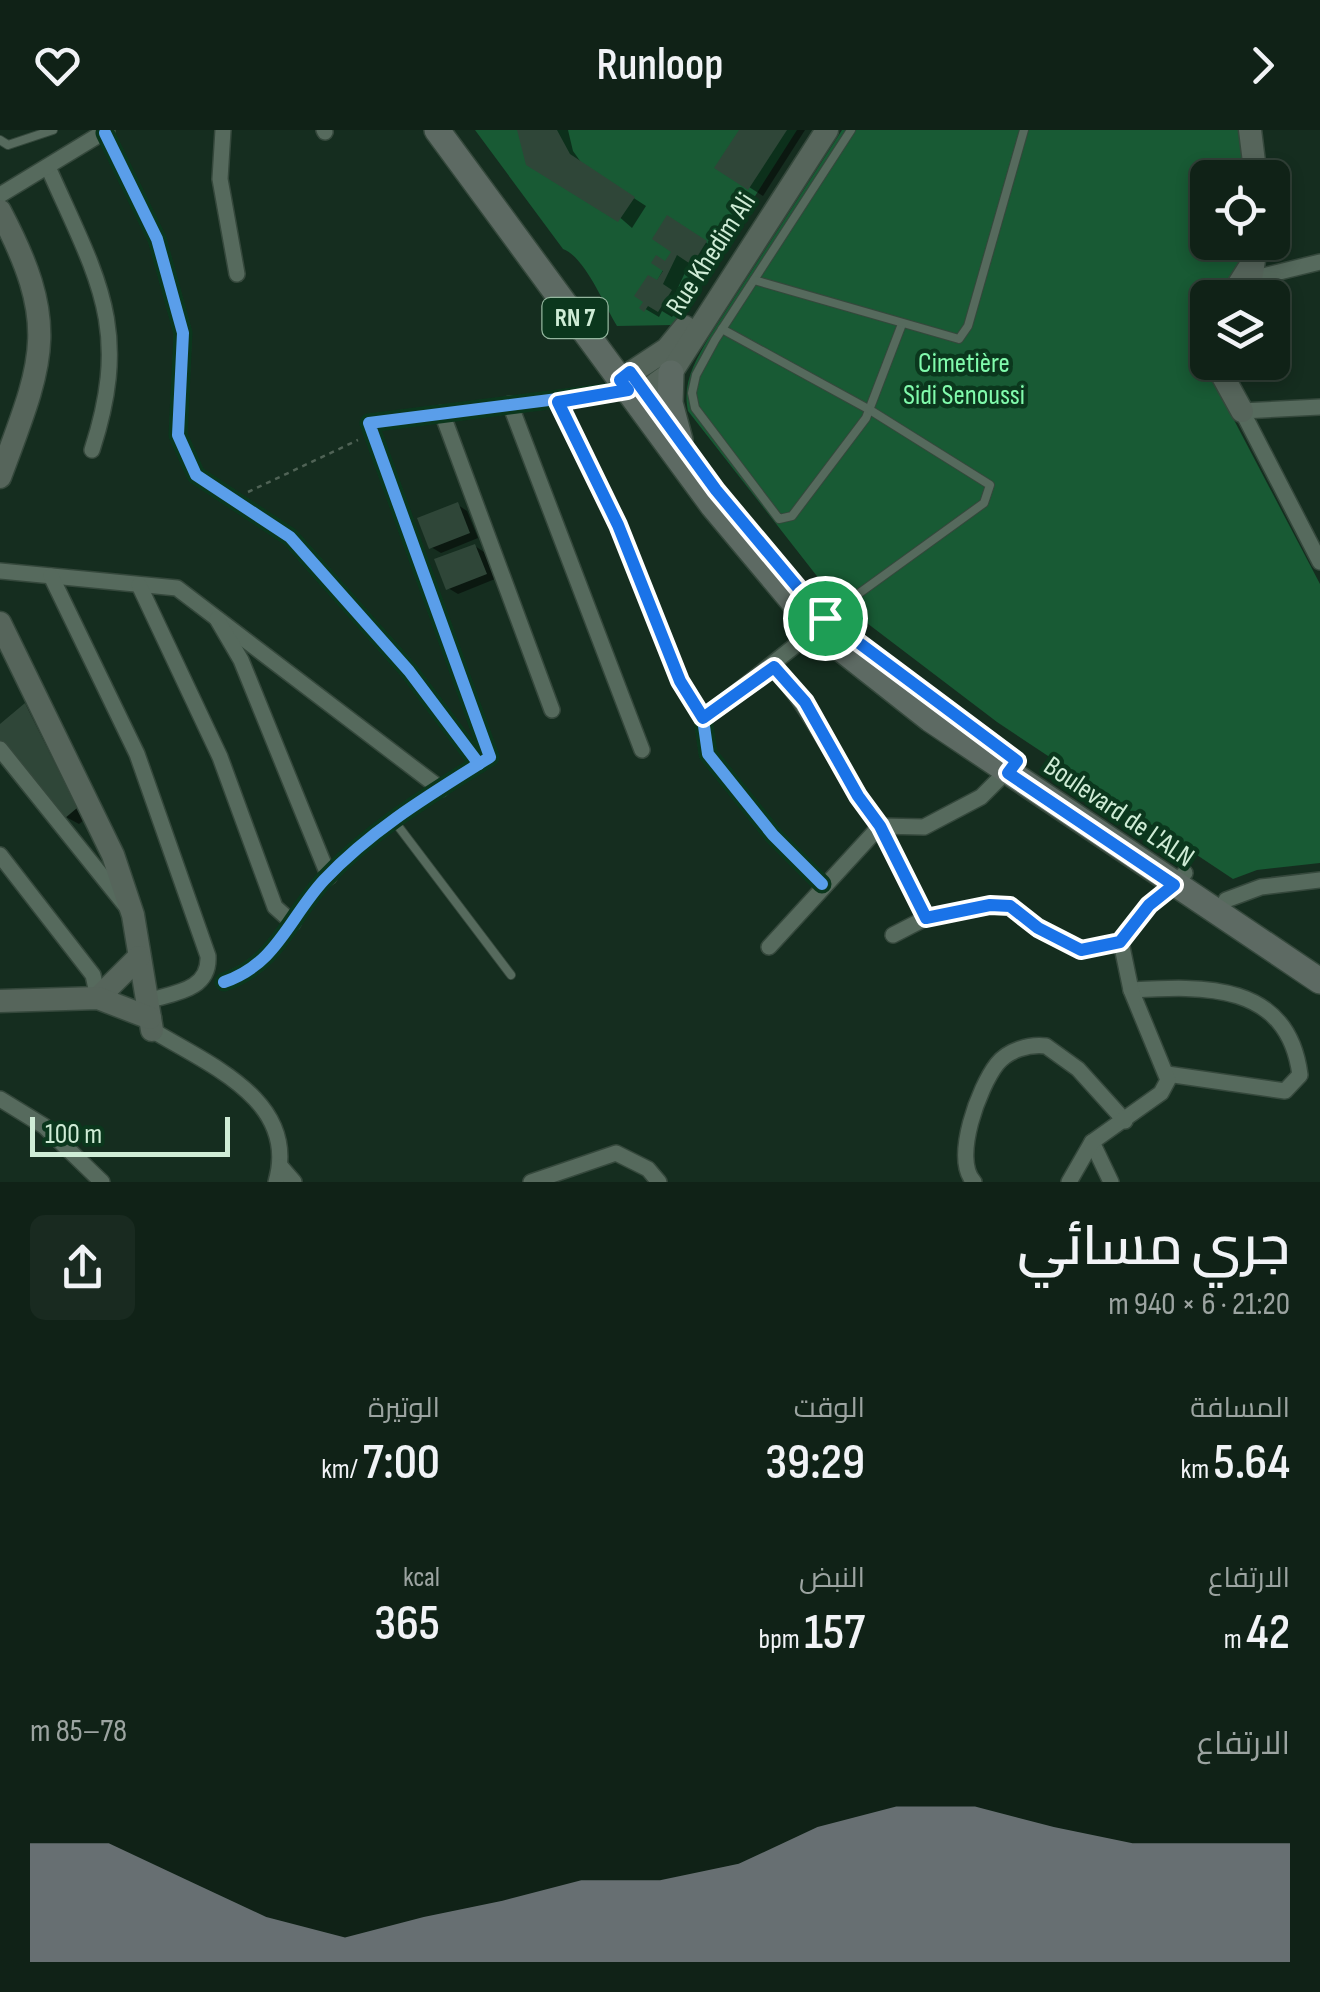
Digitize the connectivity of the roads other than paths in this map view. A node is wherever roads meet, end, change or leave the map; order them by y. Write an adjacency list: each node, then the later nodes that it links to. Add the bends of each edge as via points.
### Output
1 (53, 130): 11 (lane, via 8,145)
2 (224, 130): 18 (street, via 220,179)
3 (438, 130): 20 (main road, Boulevard de L'ALN / RN 7)
4 (453, 130): 20 (main road, Boulevard de L'ALN / RN 7)
5 (810, 130): 26 (main road, Rue Khedim Ali, via 675,342)
6 (827, 130): 23 (main road, Rue Khedim Ali)
7 (850, 130): 19 (lane)
8 (1024, 130): 21 (lane, via 963,337 951,340)
9 (1250, 130): 12 (main road)
10 (106, 132): 13 (street); 48 (street, via 156,240 183,333 178,436 196,475 290,538 409,671)
11 (0, 140)
12 (1254, 160)
13 (48, 167): 14 (street); 34 (street, via 97,278 112,341 108,399)
14 (0, 195)
15 (0, 211): 35 (main road, via 25,259 42,330 32,387)
16 (1320, 262): 17 (street)
17 (1253, 270)
18 (237, 274)
19 (754, 280): 21 (lane); 22 (lane)
20 (584, 320): 26 (main road, Boulevard de L'ALN / RN 7)
21 (902, 324): 30 (lane)
22 (722, 329): 30 (lane); 30 (lane, via 696,374 695,408 779,519 792,516)
23 (671, 373): 26 (main road, Rue Khedim Ali); 33 (main road)
24 (1225, 380): 31 (main road)
25 (1234, 380): 31 (main road)
26 (631, 386): 27 (street); 33 (main road, Boulevard de L'ALN / RN 7); 42 (main road, Boulevard de L'ALN / RN 7, via 713,506)
27 (558, 402): 28 (street); 45 (street, via 618,525 680,681)
28 (510, 404): 32 (street); 47 (street)
29 (1320, 407): 31 (street)
30 (870, 410): 42 (lane, via 990,485 984,503)
31 (1242, 411): 36 (street)
32 (442, 413): 44 (street); 48 (street, via 369,423 490,757)
33 (680, 440): 42 (main road, Boulevard de L'ALN / RN 7)
34 (92, 450)
35 (0, 477)
36 (1320, 562)
37 (0, 572): 38 (street)
38 (51, 576): 39 (street); 73 (street, via 136,754 208,956 205,977)
39 (139, 584): 40 (street, via 178,588); 61 (street, via 220,757 275,908)
40 (211, 610): 50 (street); 54 (street, via 242,660)
41 (0, 623): 59 (main road, via 84,788)
42 (820, 623): 43 (street); 49 (main road, Boulevard de L'ALN / RN 7)
43 (774, 667): 45 (street); 52 (street, via 805,702)
44 (552, 710)
45 (703, 718): 57 (street, via 708,754 773,836)
46 (0, 749): 59 (street)
47 (642, 750)
48 (479, 764): 50 (street)
49 (1012, 767): 52 (street, via 981,797 924,827); 55 (main road, Boulevard de L'ALN / RN 7)
50 (440, 789): 51 (street)
51 (392, 818): 54 (street); 67 (lane)
52 (880, 826): 57 (street); 60 (street)
53 (0, 856): 71 (street, via 93,975)
54 (329, 876): 61 (street)
55 (1179, 879): 58 (main road, Boulevard de L'ALN / RN 7); 63 (street); 68 (main road, Boulevard de L'ALN / RN 7)
56 (1320, 880): 58 (street, via 1261,886)
57 (822, 884): 64 (street)
58 (1226, 900): 66 (main road, Boulevard de L'ALN / RN 7)
59 (134, 916): 65 (main road)
60 (926, 918): 62 (street); 63 (street, via 1010,906 1081,950)
61 (293, 922): 69 (street, via 258,967)
62 (892, 935)
63 (1120, 942): 70 (street)
64 (769, 947)
65 (139, 958): 71 (main road); 73 (main road)
66 (1320, 965)
67 (511, 975)
68 (1320, 981)
69 (224, 982)
70 (1131, 990): 74 (street); 74 (street, via 1202,986 1242,997 1279,1022 1300,1075 1285,1091)
71 (98, 998): 72 (main road); 73 (main road)
72 (0, 1001)
73 (150, 1016): 78 (street, via 260,1100 276,1132)
74 (1167, 1074): 76 (street, via 1162,1093)
75 (0, 1099): 79 (street, via 44,1126)
76 (1125, 1121): 77 (street); 83 (street, via 1046,1046 1017,1050 998,1062 966,1132 966,1164)
77 (1092, 1142): 84 (street); 85 (street)
78 (278, 1174): 80 (street)
79 (102, 1182)
80 (294, 1182)
81 (531, 1182): 82 (street, via 616,1153)
82 (659, 1182)
83 (974, 1182)
84 (1069, 1182)
85 (1111, 1182)

